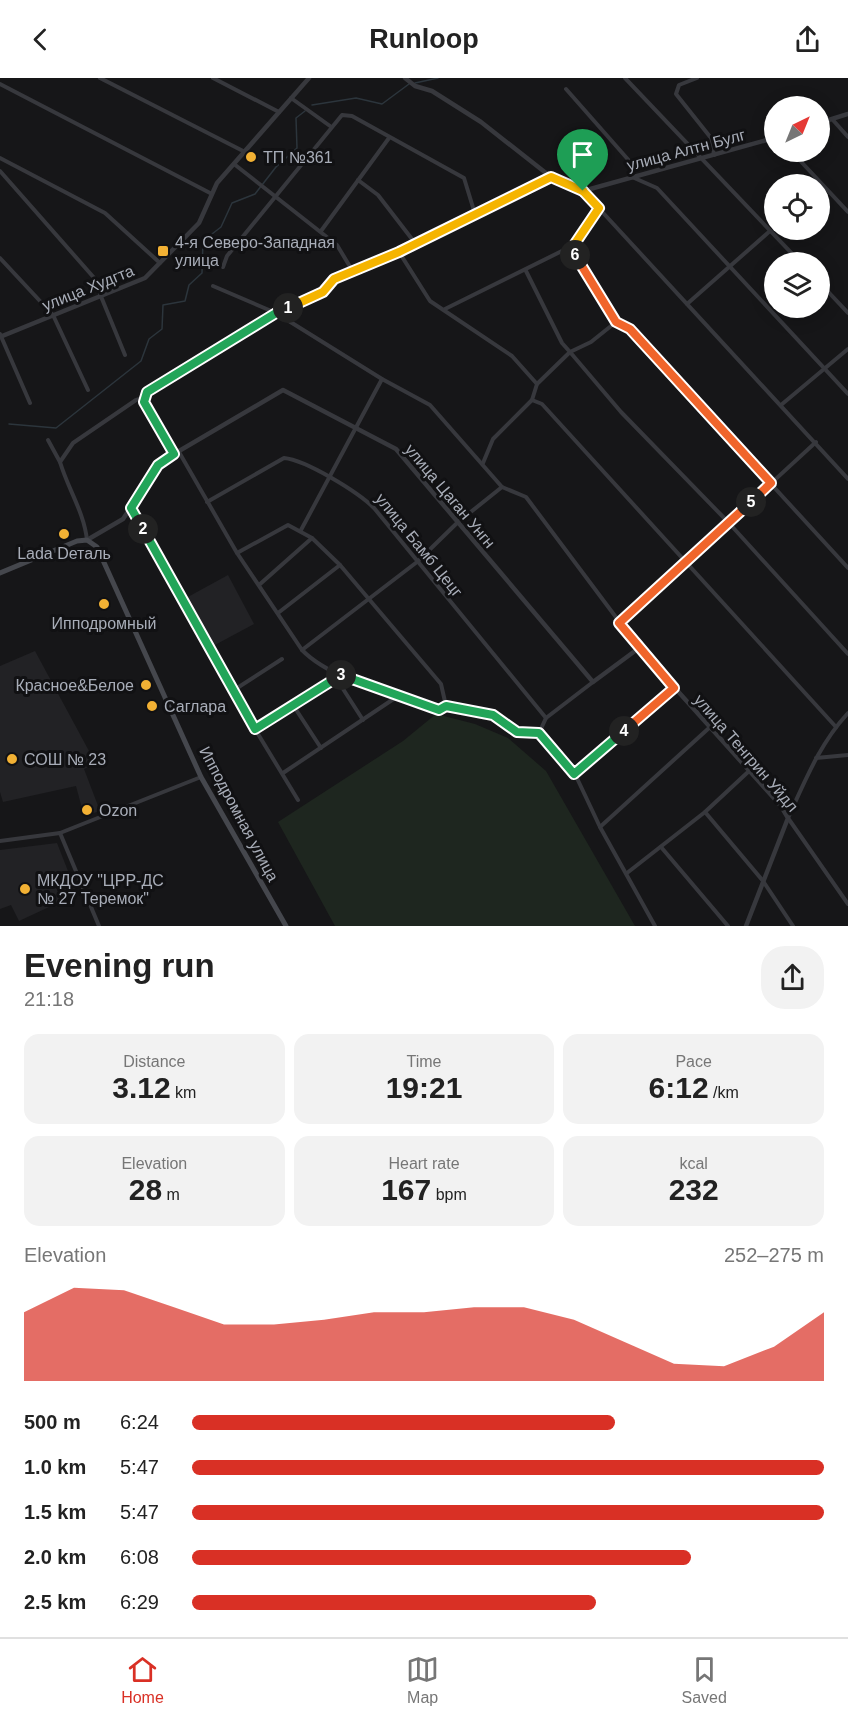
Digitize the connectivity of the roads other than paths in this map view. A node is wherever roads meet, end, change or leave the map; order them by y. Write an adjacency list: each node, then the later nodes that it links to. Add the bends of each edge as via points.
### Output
1 (100, 78): 17 (street)
2 (213, 78): 10 (street)
3 (309, 78): 9 (street, улица Худгта)
4 (405, 78): 24 (street, via 481,122)
5 (625, 78): 20 (street)
6 (697, 78): 18 (street, via 679,85 676,94 711,138)
7 (0, 84): 28 (street)
8 (566, 88): 25 (street, via 632,164)
9 (291, 98): 10 (street, улица Худгта); 13 (street)
10 (279, 112): 17 (street, улица Худгта)
11 (848, 114): 12 (street)
12 (832, 118): 14 (street)
13 (330, 126): 15 (street, via 342,115 352,116); 29 (street)
14 (848, 137)
15 (389, 138): 26 (street); 32 (street, via 464,178)
16 (764, 141): 18 (street, улица Алтн Булг)
17 (244, 152): 22 (street, улица Худгта)
18 (714, 155): 20 (street, улица Алтн Булг)
19 (0, 158): 42 (street, via 105,213)
20 (702, 159): 25 (street, улица Алтн Булг); 33 (street)
21 (801, 162): 31 (street)
22 (234, 164): 28 (street, улица Худгта, via 217,183); 29 (street)
23 (0, 171): 48 (street, via 103,288)
24 (551, 177): 27 (street); 32 (street)
25 (632, 177): 27 (street, улица Алтн Булг); 43 (street, via 657,188)
26 (358, 180): 34 (street); 37 (street, via 378,195)
27 (583, 191): 30 (street)
28 (213, 194): 42 (street, улица Худгта, via 199,223)
29 (277, 196): 34 (street); 44 (street, via 227,256)
30 (599, 208): 38 (street); 50 (street)
31 (848, 212)
32 (475, 214): 37 (street)
33 (764, 225)
34 (321, 231): 45 (street, via 337,245)
35 (764, 236): 43 (street)
36 (779, 240): 40 (street)
37 (415, 243): 39 (street)
38 (574, 245): 46 (street); 55 (street, via 575,258)
39 (399, 252): 45 (street); 51 (street, via 425,294)
40 (790, 252)
41 (0, 258): 54 (street)
42 (160, 263): 48 (street, улица Худгта, via 145,278)
43 (730, 266): 50 (street); 60 (street)
44 (223, 267)
45 (352, 270): 52 (street, via 334,279 323,292)
46 (526, 270): 51 (street); 58 (street)
47 (213, 286): 52 (street, улица Тенгрин Уйдл)
48 (100, 294): 54 (street, улица Худгта); 59 (street)
49 (830, 294): 53 (street)
50 (687, 304): 68 (street)
51 (444, 309): 62 (street, via 512,356)
52 (276, 313): 61 (street, улица Тенгрин Уйдл); 65 (street, via 152,387)
53 (848, 313)
54 (53, 315): 56 (street, улица Худгта); 63 (street)
55 (616, 322): 58 (street, via 591,342); 77 (street, via 630,329)
56 (1, 336): 67 (street)
57 (848, 349): 60 (street)
58 (570, 352): 62 (street); 81 (street, via 621,412)
59 (125, 355)
60 (825, 369): 64 (street); 68 (street)
61 (382, 379): 69 (street); 74 (street, улица Тенгрин Уйдл, via 430,405)
62 (537, 384): 66 (street)
63 (88, 390)
64 (848, 394)
65 (144, 397): 72 (street); 73 (street, via 73,443)
66 (532, 400): 74 (street, via 493,439); 88 (street, via 542,404)
67 (30, 403)
68 (780, 405): 71 (street)
69 (357, 427): 72 (street, улица Цаган Унгн, via 283,390); 75 (street); 82 (street, улица Цаган Унгн, via 396,449)
70 (48, 440): 73 (street)
71 (816, 442): 76 (street); 77 (street)
72 (177, 453): 79 (street); 80 (street, улица Цаган Унгн, via 158,465)
73 (60, 462): 85 (street, via 85,519)
74 (483, 464): 78 (street, улица Тенгрин Уйдл)
75 (328, 478): 79 (street, улица Бамб Цецг, via 284,459); 83 (street); 87 (street, улица Бамб Цецг, via 364,497)
76 (848, 479)
77 (771, 483): 81 (street); 90 (street)
78 (502, 487): 82 (street); 95 (street, улица Тенгрин Уйдл, via 526,497)
79 (207, 502): 86 (street)
80 (131, 508): 85 (street, улица Цаган Унгн, via 116,525); 104 (street)
81 (729, 522): 88 (street); 98 (street)
82 (457, 523): 87 (street); 102 (street, улица Цаган Унгн)
83 (301, 530): 84 (street); 86 (street, via 288,525)
84 (312, 538): 89 (street); 92 (street)
85 (87, 540): 91 (main road); 121 (main road, Ипподромная улица, via 97,547)
86 (237, 553): 92 (street)
87 (417, 562): 93 (street); 109 (street, улица Бамб Цецг)
88 (685, 563): 95 (street); 111 (street)
89 (340, 565): 93 (street); 94 (street)
90 (848, 568)
91 (0, 573)
92 (259, 585): 94 (street)
93 (369, 600): 97 (street); 107 (street, via 441,684)
94 (278, 613): 97 (street)
95 (619, 623): 96 (street, улица Тенгрин Уйдл)
96 (639, 648): 102 (street); 103 (street, улица Тенгрин Уйдл)
97 (302, 650): 100 (street, via 312,660)
98 (848, 654)
99 (282, 658): 104 (street)
100 (341, 675): 101 (street); 105 (street)
101 (336, 678): 106 (street); 110 (street)
102 (593, 682): 109 (street)
103 (674, 688): 112 (street, улица Тенгрин Уйдл); 120 (street)
104 (234, 690): 113 (street)
105 (399, 696): 107 (street, via 439,710); 110 (street)
106 (293, 705): 113 (street); 115 (street)
107 (446, 706): 114 (street, via 493,715 517,732)
108 (848, 713): 111 (street)
109 (546, 718): 114 (street)
110 (363, 720): 115 (street)
111 (836, 727): 117 (street)
112 (709, 728): 118 (street, улица Тенгрин Уйдл); 125 (street)
113 (255, 729): 119 (street)
114 (539, 733): 120 (street)
115 (321, 748): 119 (street)
116 (848, 754): 117 (street)
117 (816, 758): 124 (street)
118 (748, 772): 123 (street); 124 (street, улица Тенгрин Уйдл)
119 (283, 773): 122 (street)
120 (574, 774): 125 (street)
121 (201, 777): 126 (street); 132 (main road, Ипподромная улица)
122 (298, 800)
123 (705, 812): 128 (street); 130 (street)
124 (788, 818): 130 (street); 131 (street, улица Тенгрин Уйдл)
125 (600, 827): 129 (street)
126 (60, 833): 127 (street); 133 (street)
127 (0, 841)
128 (661, 847): 129 (street); 135 (street)
129 (627, 873): 134 (street)
130 (764, 881): 136 (street); 137 (street)
131 (848, 904)
132 (283, 925)
133 (99, 926)
134 (655, 926)
135 (728, 926)
136 (746, 926)
137 (794, 926)

